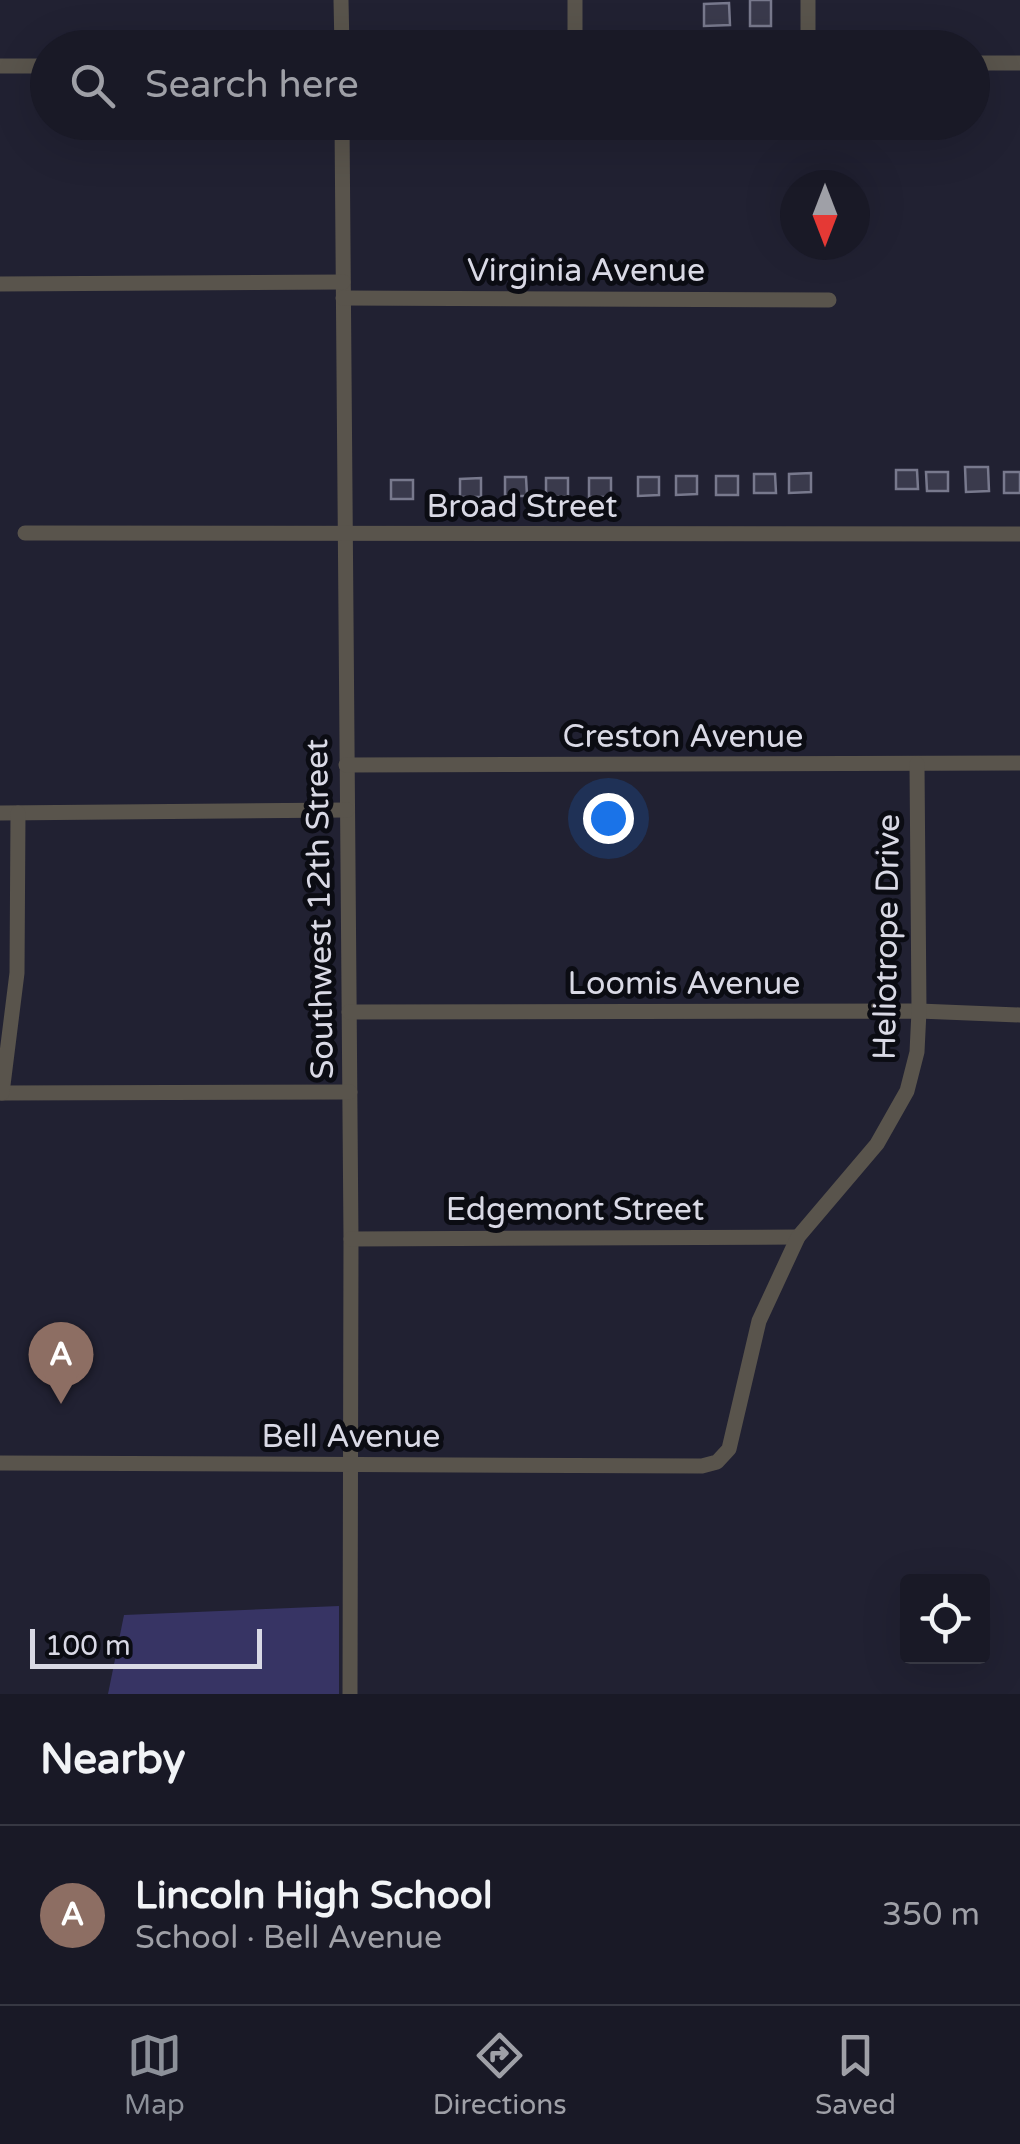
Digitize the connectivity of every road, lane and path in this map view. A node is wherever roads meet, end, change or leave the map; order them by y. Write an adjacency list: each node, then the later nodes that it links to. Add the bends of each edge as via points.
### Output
1 (341, 0): 4 (street)
2 (575, 0): 5 (street)
3 (808, 0): 6 (street)
4 (342, 30)
5 (576, 30)
6 (808, 30)
7 (990, 63): 8 (street)
8 (1020, 63)
9 (0, 66): 10 (street)
10 (30, 66)
11 (342, 140): 13 (street, Southwest 12th Street)
12 (0, 284): 13 (street, Virginia Avenue)
13 (343, 290): 14 (street, Virginia Avenue); 17 (street, Southwest 12th Street)
14 (828, 300)
15 (25, 533): 17 (street, Broad Street)
16 (1020, 534): 17 (street, Broad Street)
17 (344, 535): 20 (street, Southwest 12th Street)
18 (917, 764): 19 (street, Creston Avenue); 20 (street, Creston Avenue); 24 (street, Heliotrope Drive)
19 (1020, 764)
20 (346, 765): 21 (street, Southwest 12th Street)
21 (347, 810): 23 (street); 25 (street, Southwest 12th Street)
22 (0, 813): 23 (street)
23 (18, 813): 28 (street, via 16,973)
24 (919, 1011): 25 (street, Loomis Avenue); 26 (street, Loomis Avenue); 29 (street, Heliotrope Drive, via 917,1052 899,1110)
25 (349, 1012): 27 (street, Southwest 12th Street)
26 (1020, 1015)
27 (350, 1092): 28 (street); 30 (street, Southwest 12th Street)
28 (1, 1093)
29 (798, 1237): 30 (street, Edgemont Street); 33 (street, Heliotrope Drive, via 759,1321 729,1449)
30 (351, 1238): 32 (street, Southwest 12th Street)
31 (0, 1463): 32 (street, Bell Avenue)
32 (350, 1464): 33 (street, Bell Avenue); 34 (street, Southwest 12th Street)
33 (702, 1466)
34 (350, 1694)

